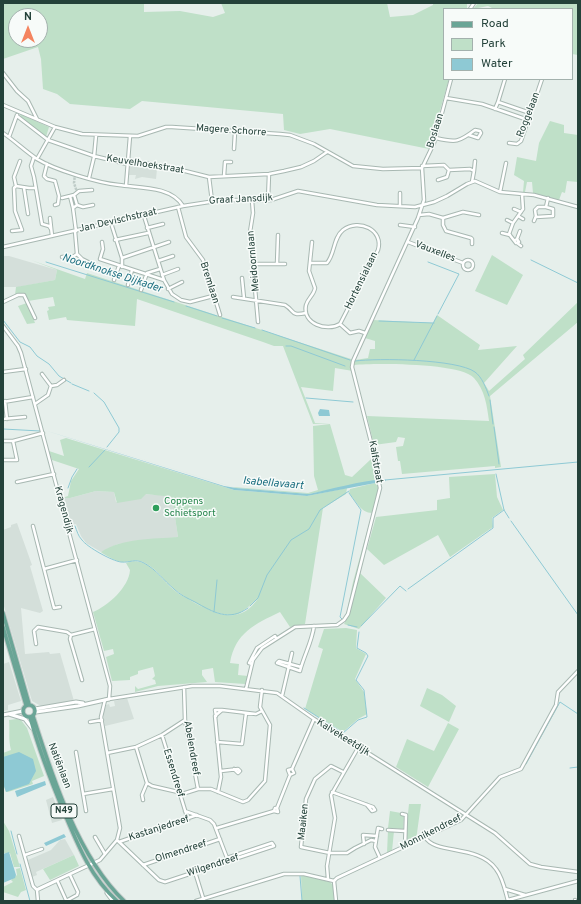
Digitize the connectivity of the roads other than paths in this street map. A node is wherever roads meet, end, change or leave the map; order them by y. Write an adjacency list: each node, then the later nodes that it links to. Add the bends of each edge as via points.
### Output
1 (474, 3): 2 (street)
2 (470, 6)
3 (3, 73): 14 (street, via 28,101)
4 (451, 80): 7 (street, Boslaan)
5 (506, 80): 8 (street)
6 (542, 80): 12 (street, Roggelaan)
7 (446, 98): 10 (street, via 482,104); 23 (street, Boslaan)
8 (498, 102): 10 (street); 12 (street)
9 (3, 105): 11 (street, Magere Schorre)
10 (495, 109): 15 (street)
11 (19, 112): 13 (street); 14 (street, Magere Schorre)
12 (530, 113): 15 (street, Roggelaan)
13 (17, 116): 22 (street); 24 (street, Keuvelhoekstraat)
14 (37, 119): 16 (street, Magere Schorre)
15 (528, 120): 25 (street, Roggelaan, via 521,141 517,144)
16 (55, 127): 20 (street, Magere Schorre); 24 (street)
17 (235, 132): 21 (street, Magere Schorre, via 166,127 144,135); 26 (street); 27 (street, Magere Schorre, via 290,135)
18 (3, 133): 22 (street)
19 (469, 135): 23 (street, via 456,141)
20 (96, 136): 21 (street, Magere Schorre); 28 (street)
21 (130, 136): 35 (street)
22 (9, 137): 29 (street)
23 (436, 138): 36 (street, Boslaan)
24 (48, 140): 28 (street, Keuvelhoekstraat); 29 (street)
25 (509, 143)
26 (234, 149)
27 (327, 152): 36 (street, Magere Schorre, via 365,168); 39 (street, Keuvelhoekstraat, via 301,167)
28 (94, 156): 35 (street, Keuvelhoekstraat); 42 (street)
29 (35, 158): 34 (street); 48 (street, via 31,166)
30 (475, 160): 38 (street)
31 (20, 161): 45 (street, via 14,177)
32 (231, 162): 40 (street, via 225,162)
33 (506, 163): 50 (street)
34 (47, 164): 42 (street); 54 (street, via 44,176 55,181)
35 (128, 164): 41 (street, Keuvelhoekstraat, via 165,166); 46 (street)
36 (422, 167): 37 (street, Magere Schorre, via 444,165); 64 (street)
37 (449, 170): 38 (street, Magere Schorre); 43 (street, via 447,177)
38 (474, 171): 44 (street)
39 (269, 174): 40 (street, Keuvelhoekstraat); 57 (street)
40 (224, 176): 41 (street, Keuvelhoekstraat)
41 (210, 177): 58 (street)
42 (89, 178): 46 (street)
43 (438, 180)
44 (472, 182): 50 (street, via 479,182); 64 (street, Graaf Jansdijk)
45 (16, 186): 47 (street); 89 (street, via 14,205 22,230)
46 (126, 186): 62 (street, via 168,193)
47 (24, 188): 48 (street); 71 (street)
48 (36, 188): 88 (street, via 42,224)
49 (92, 190): 53 (street, via 79,191)
50 (500, 192): 52 (street)
51 (400, 193): 63 (street)
52 (522, 194): 55 (street); 70 (street)
53 (72, 196): 54 (street); 61 (street); 68 (street)
54 (61, 197): 59 (street)
55 (548, 198): 65 (street); 67 (street)
56 (252, 200): 57 (street, Graaf Jansdijk); 58 (street, Graaf Jansdijk); 115 (street, Meidoornlaan, via 250,232)
57 (268, 200): 63 (street, Graaf Jansdijk, via 300,191 377,205)
58 (212, 201): 62 (street, Graaf Jansdijk)
59 (55, 205)
60 (93, 205): 61 (street)
61 (77, 206): 68 (street)
62 (184, 206): 66 (street, Jan Devischstraat)
63 (400, 206): 64 (street, Graaf Jansdijk)
64 (422, 206): 72 (street, Kalfstraat)
65 (578, 206)
66 (178, 207): 74 (street, Jan Devischstraat); 131 (street, Bremlaan, via 186,237 203,260)
67 (546, 207): 76 (street, via 536,208); 76 (street, via 553,209 553,216)
68 (73, 208): 90 (street)
69 (514, 209): 70 (street)
70 (521, 212): 75 (street)
71 (28, 214)
72 (419, 215): 78 (street, via 429,214); 86 (street, Kalfstraat)
73 (479, 215): 78 (street, via 463,212)
74 (144, 216): 82 (street, Jan Devischstraat); 87 (street)
75 (518, 216): 79 (street); 83 (street)
76 (536, 216): 81 (street)
77 (50, 218): 88 (street)
78 (443, 218): 103 (street, via 446,231 471,238)
79 (522, 219)
80 (507, 220): 83 (street)
81 (534, 222)
82 (111, 223): 90 (street, Jan Devischstraat); 97 (street)
83 (513, 223): 96 (street)
84 (163, 224): 87 (street)
85 (400, 225): 86 (street)
86 (415, 227): 102 (street, Kalfstraat)
87 (147, 228): 91 (street)
88 (51, 229): 95 (street)
89 (12, 231)
90 (75, 231): 95 (street, Jan Devischstraat); 107 (street)
91 (148, 232): 97 (street); 106 (street)
92 (520, 232): 98 (street)
93 (502, 233): 96 (street)
94 (278, 235): 116 (street)
95 (52, 236): 105 (street, Jan Devischstraat)
96 (510, 236): 98 (street)
97 (115, 240): 110 (street)
98 (517, 241): 104 (street)
99 (102, 242): 118 (street, via 100,259)
100 (169, 242): 106 (street)
101 (312, 242): 113 (street)
102 (408, 242): 114 (street, Vauxelles); 142 (street, Kalfstraat)
103 (472, 244)
104 (520, 246)
105 (3, 247)
106 (153, 248): 110 (street); 111 (street)
107 (77, 254): 109 (street); 112 (street)
108 (173, 256): 111 (street)
109 (62, 257)
110 (122, 258): 118 (street)
111 (158, 261): 119 (street)
112 (88, 262)
113 (310, 263): 136 (street, via 315,290 308,300); 140 (street, Hortensialaan, via 327,263 339,235 346,228 364,226 377,233 378,250)
114 (463, 263): 114 (street, Vauxelles, via 466,270 472,267 473,263 470,260)
115 (253, 264): 116 (street); 134 (street, Meidoornlaan)
116 (277, 264): 117 (street)
117 (285, 264)
118 (121, 266): 120 (street); 125 (street)
119 (160, 269): 122 (street); 123 (street)
120 (132, 270): 122 (street); 128 (street)
121 (178, 270): 123 (street)
122 (146, 275): 126 (street); 130 (street)
123 (162, 275): 126 (street)
124 (242, 278): 133 (street)
125 (114, 280)
126 (164, 280): 129 (street)
127 (182, 282): 129 (street)
128 (128, 285)
129 (168, 289): 131 (street, via 174,297 185,302)
130 (141, 290)
131 (213, 296): 137 (street, Bremlaan)
132 (233, 297): 133 (street)
133 (244, 298): 134 (street)
134 (257, 300): 136 (street, via 285,305 293,314); 139 (street, Meidoornlaan)
135 (3, 302): 138 (street, via 24,295)
136 (306, 313): 140 (street, via 314,323 325,328)
137 (220, 315)
138 (35, 318)
139 (258, 322)
140 (340, 324): 142 (street, via 350,333)
141 (3, 326): 143 (street, Kragendijk, via 18,346)
142 (365, 333): 165 (street, Kalfstraat, via 352,365 380,483 348,614 337,625)
143 (26, 369): 144 (street); 148 (street, Kragendijk)
144 (3, 372)
145 (42, 374): 147 (street)
146 (64, 380): 147 (street)
147 (51, 386): 150 (street, via 48,395)
148 (33, 397): 149 (street); 150 (street, Kragendijk)
149 (4, 402): 153 (street)
150 (35, 404): 154 (street, Kragendijk)
151 (25, 417): 153 (street)
152 (3, 419): 153 (street)
153 (7, 419)
154 (43, 433): 156 (street); 158 (street, Kragendijk)
155 (3, 441): 156 (street)
156 (13, 441): 157 (street, via 17,460)
157 (3, 460)
158 (54, 474): 159 (street); 161 (street, Kragendijk)
159 (17, 482)
160 (33, 526): 162 (street)
161 (77, 560): 162 (street); 167 (street, Kragendijk)
162 (44, 569): 163 (street, via 54,608)
163 (60, 607)
164 (3, 613): 181 (main road)
165 (314, 626): 172 (street, via 312,641); 177 (street, Kalfstraat, via 295,627 257,648 249,664 252,664)
166 (3, 627): 181 (main road)
167 (95, 629): 168 (street); 180 (street, Kragendijk, via 110,686)
168 (71, 635): 169 (street, via 38,627 34,631); 175 (street)
169 (36, 644)
170 (292, 653): 171 (street)
171 (290, 664): 172 (street); 173 (street); 173 (street, via 279,661 277,663)
172 (301, 667): 173 (street, via 300,671)
173 (290, 668): 179 (street)
174 (578, 671): 216 (street, Monnikendreef, via 558,692 556,705 521,769 500,777)
175 (82, 680)
176 (184, 686): 177 (street, Kalvekeetdijk); 180 (street, Kalvekeetdijk); 190 (street, Abelendreef)
177 (246, 689): 178 (street, Kalvekeetdijk)
178 (262, 690): 179 (street, Kalvekeetdijk); 184 (street)
179 (282, 696): 191 (street, Kalvekeetdijk)
180 (107, 699): 182 (street, Kalvekeetdijk); 189 (street, Kragendijk, via 102,708)
181 (28, 705): 182 (main road); 183 (main road)
182 (35, 710): 188 (main road)
183 (23, 711): 186 (street); 188 (main road)
184 (262, 711): 185 (street, via 256,714); 206 (street, via 270,725 263,785 243,802)
185 (246, 713): 195 (street, via 242,744); 195 (street, via 222,710 216,716)
186 (9, 714): 187 (street); 193 (street, via 25,719)
187 (3, 715)
188 (31, 717): 193 (main road, Natiënlaan / N49); 237 (main road, Natiënlaan / N49, via 57,785)
189 (102, 720): 192 (street); 199 (street, Kragendijk)
190 (185, 720): 194 (street); 205 (street, Abelendreef)
191 (314, 720): 197 (street, Kalvekeetdijk); 218 (street, via 292,769 288,770 290,775 277,808 278,812)
192 (90, 722)
193 (34, 730): 239 (main road, Natiënlaan / N49, via 51,781)
194 (162, 735): 196 (street); 208 (street, Essendreef)
195 (217, 742): 201 (street)
196 (136, 747): 199 (street); 203 (street)
197 (358, 748): 202 (street); 216 (street, Kalvekeetdijk)
198 (76, 752): 209 (street)
199 (107, 753): 204 (street, Kragendijk)
200 (234, 769): 201 (street)
201 (221, 771): 206 (street)
202 (343, 772): 207 (street); 232 (street, Maaiken, via 331,766 315,779 306,799 301,847)
203 (148, 783): 208 (street); 210 (street, via 142,795)
204 (113, 789): 209 (street); 227 (street, Kragendijk, via 120,828)
205 (198, 789): 206 (street, via 206,788); 208 (street, Abelendreef)
206 (218, 792)
207 (332, 792): 211 (street); 232 (street, via 335,818)
208 (179, 793): 212 (street, Essendreef)
209 (83, 794): 213 (street)
210 (143, 800)
211 (367, 805)
212 (185, 811): 215 (street); 217 (street, Essendreef)
213 (86, 812)
214 (402, 814): 221 (street, via 406,815)
215 (197, 815): 217 (street, Kastanjedreef); 218 (street, via 212,821)
216 (466, 815): 225 (street, Monnikendreef); 241 (street, Kalvekeetdijk, via 499,836 530,864)
217 (188, 820): 227 (street, Kastanjedreef)
218 (217, 828): 226 (street)
219 (382, 829): 223 (street, via 378,828)
220 (388, 830): 221 (street)
221 (405, 831): 230 (street)
222 (19, 836): 234 (street)
223 (376, 836): 228 (street); 229 (street, via 364,835)
224 (95, 837): 233 (street)
225 (425, 837): 230 (street, Monnikendreef); 249 (street, via 432,845 473,853 483,858 496,868)
226 (220, 839): 236 (street); 238 (street, Olmendreef)
227 (118, 841): 233 (street); 238 (street, Wilgendreef)
228 (376, 841): 229 (street); 235 (street, via 376,850)
229 (364, 844): 232 (street, via 350,853)
230 (405, 847): 235 (street, Monnikendreef)
231 (42, 849): 234 (street)
232 (330, 853): 243 (street)
233 (105, 854): 237 (street)
234 (25, 855): 248 (street, via 33,886)
235 (380, 858): 245 (street, Monnikendreef)
236 (227, 859): 236 (street, Wilgendreef, via 272,843 274,846); 240 (street, Wilgendreef)
237 (93, 863): 239 (street); 257 (main road, Natiënlaan / N49)
238 (143, 865): 240 (street, Wilgendreef, via 159,880 165,882)
239 (88, 866): 242 (street); 247 (main road, Natiënlaan / N49)
240 (195, 872): 252 (street)
241 (578, 872)
242 (70, 875): 244 (street); 251 (street, via 78,892)
243 (328, 879): 245 (street); 252 (street, via 299,873 284,874)
244 (57, 881): 248 (street); 251 (street)
245 (334, 881): 259 (street)
246 (578, 881): 250 (street)
247 (105, 888): 255 (street); 256 (main road, Natiënlaan / N49)
248 (37, 889): 254 (street)
249 (504, 889): 250 (street); 253 (street)
250 (526, 895): 253 (street)
251 (66, 900)
252 (204, 900): 258 (street)
253 (508, 900)
254 (38, 901)
255 (113, 901)
256 (117, 901)
257 (124, 901)
258 (196, 901)
259 (336, 901)

